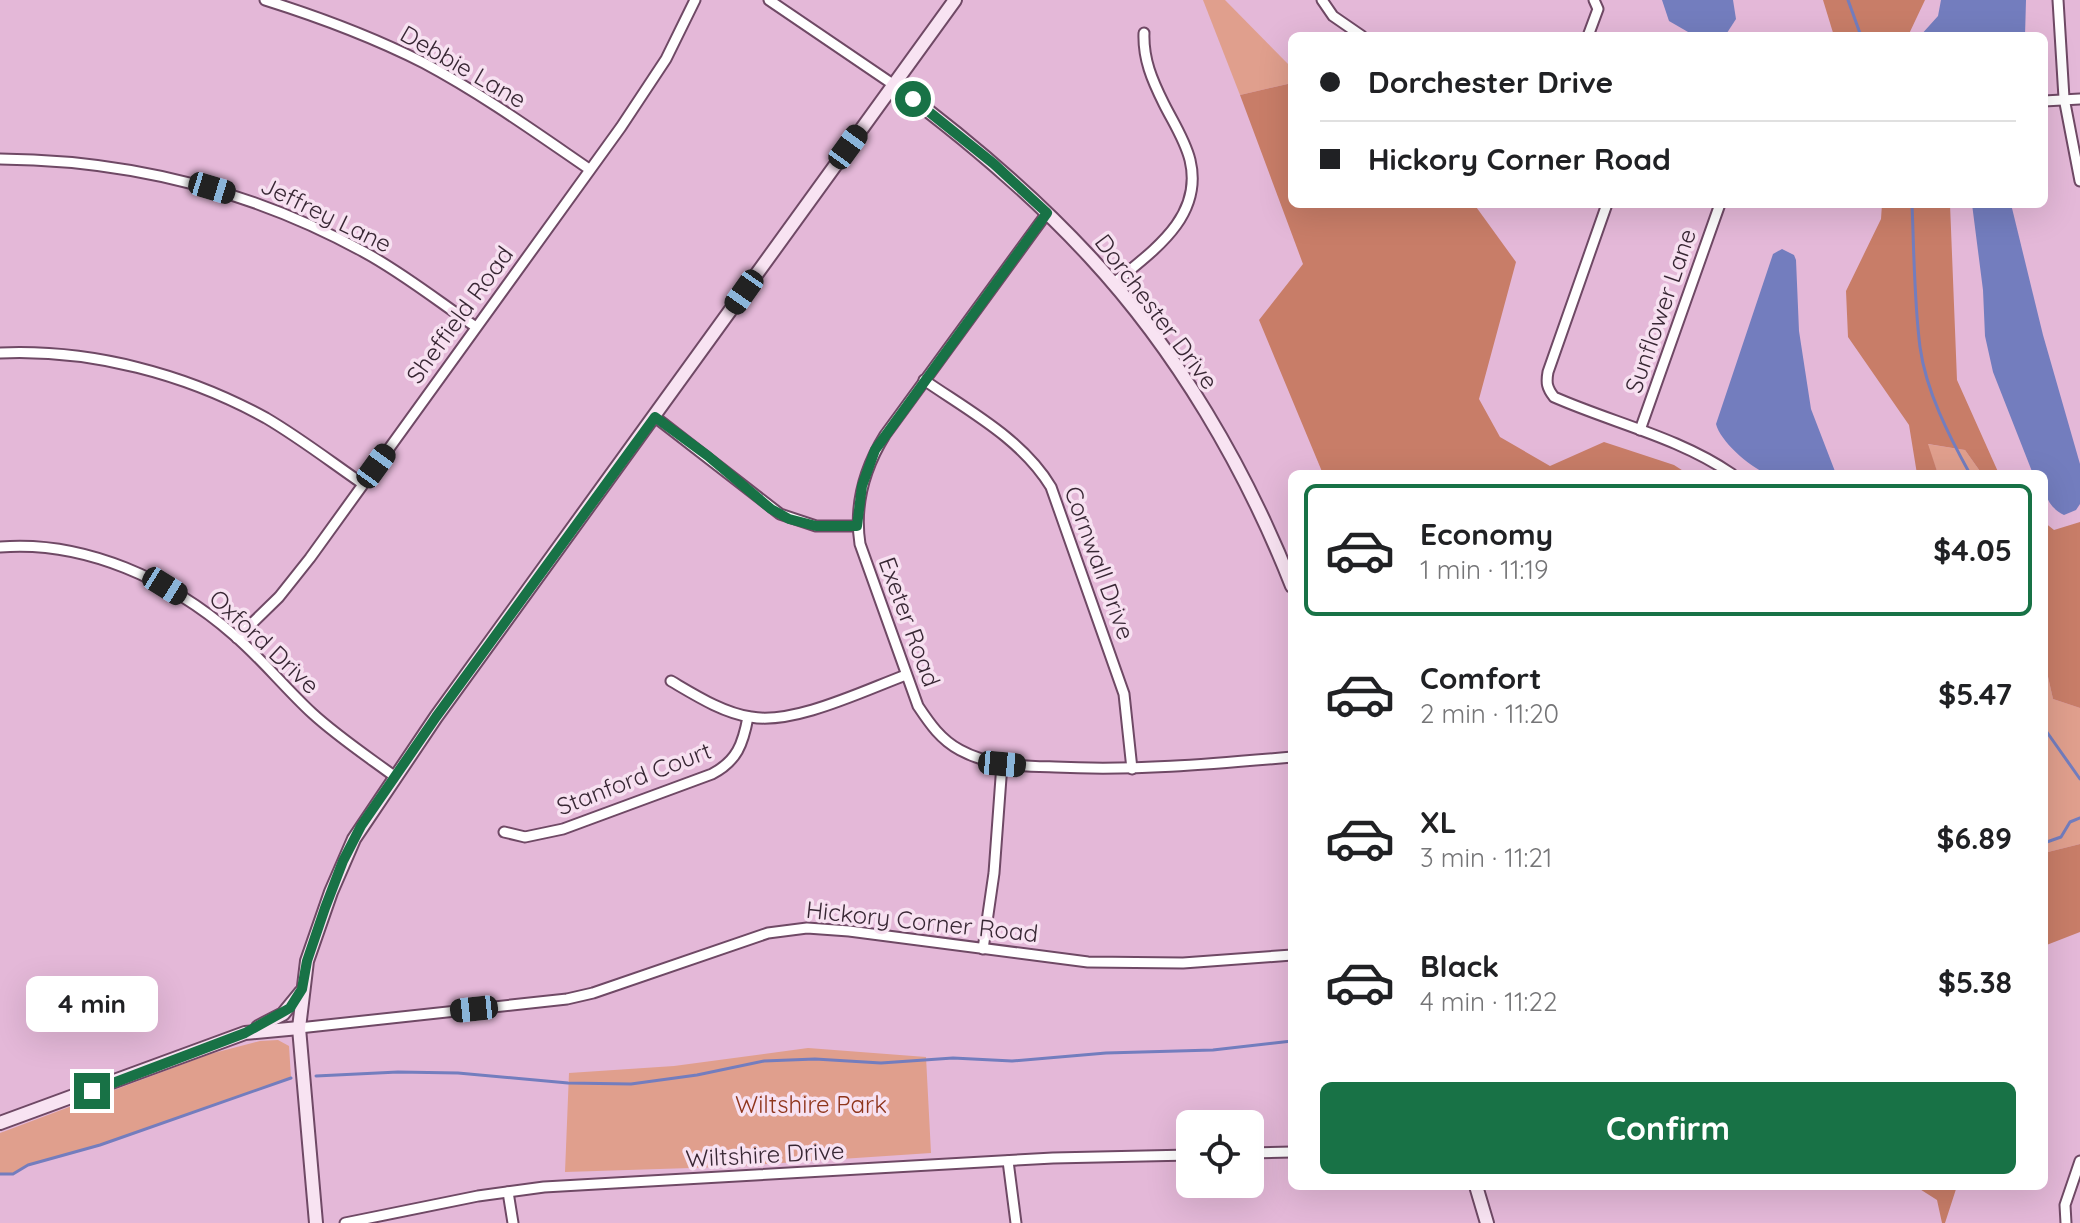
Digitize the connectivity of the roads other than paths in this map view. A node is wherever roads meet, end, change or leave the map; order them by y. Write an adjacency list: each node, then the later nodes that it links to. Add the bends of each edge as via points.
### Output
1 (265, 0): 8 (street, Debbie Lane)
2 (695, 0): 17 (street, Sheffield Road, via 647,90)
3 (769, 0): 12 (street, Dorchester Drive)
4 (955, 0): 12 (street)
5 (1322, 0): 9 (street, via 1333,16)
6 (1594, 0): 10 (street, via 1598,9)
7 (2058, 0): 13 (street)
8 (298, 5): 17 (street, Debbie Lane, via 423,63)
9 (1356, 32)
10 (1589, 32)
11 (1144, 33): 22 (street, via 1150,76 1190,162 1191,190 1183,216 1167,238)
12 (894, 85): 21 (street, Dorchester Drive); 26 (street)
13 (2064, 98): 14 (street); 15 (street); 18 (street)
14 (2080, 99)
15 (2048, 100)
16 (0, 159): 23 (street, Jeffrey Lane, via 106,166 247,199 365,252)
17 (589, 169): 23 (street, Sheffield Road)
18 (2080, 181)
19 (1606, 208): 27 (street, via 1546,383 1554,397)
20 (1719, 208): 27 (street, Sunflower Lane)
21 (1047, 213): 22 (street, Dorchester Drive); 25 (street, Exeter Road)
22 (1113, 284): 32 (street, Dorchester Drive, via 1205,412)
23 (476, 327): 29 (street, Sheffield Road)
24 (0, 353): 29 (street, via 74,356 179,379 268,420)
25 (924, 380): 30 (street, Exeter Road, via 870,461); 39 (street, Cornwall Drive, via 1019,447 1051,487 1124,694)
26 (655, 417): 30 (street, via 789,519 816,526); 40 (street)
27 (1640, 430): 28 (street)
28 (1726, 470)
29 (363, 484): 33 (street, Sheffield Road, via 294,579)
30 (857, 526): 34 (street, Exeter Road)
31 (0, 547): 33 (street, Oxford Drive, via 68,552 130,570 178,594)
32 (1288, 577)
33 (237, 638): 40 (street, Oxford Drive, via 311,712)
34 (906, 675): 36 (street, via 795,715); 38 (street, Exeter Road, via 918,706 946,741)
35 (671, 681): 36 (street)
36 (748, 717): 41 (street, Stanford Court, via 741,749 712,774 563,829 525,837)
37 (1288, 757): 39 (street, Exeter Road)
38 (1002, 764): 39 (street, Exeter Road); 42 (street)
39 (1132, 769)
40 (394, 776): 44 (street, via 343,861)
41 (504, 832)
42 (983, 949): 43 (street, Hickory Corner Road, via 1135,964); 45 (street, Hickory Corner Road, via 849,931 790,930 567,999)
43 (1288, 956)
44 (302, 989): 45 (street); 46 (street, via 283,1014)
45 (299, 1028): 46 (street, Hickory Corner Road); 55 (street)
46 (245, 1033): 47 (street, Hickory Corner Road)
47 (0, 1123)
48 (1288, 1152): 49 (street)
49 (1264, 1153)
50 (1176, 1155): 51 (street, Wiltshire Drive)
51 (1008, 1161): 54 (street, Wiltshire Drive); 58 (street)
52 (2080, 1161): 60 (street, via 2065,1205)
53 (1477, 1190): 59 (street)
54 (508, 1192): 56 (street, Wiltshire Drive); 57 (street)
55 (316, 1223)
56 (345, 1223)
57 (513, 1223)
58 (1016, 1223)
59 (1487, 1223)
60 (2066, 1223)

